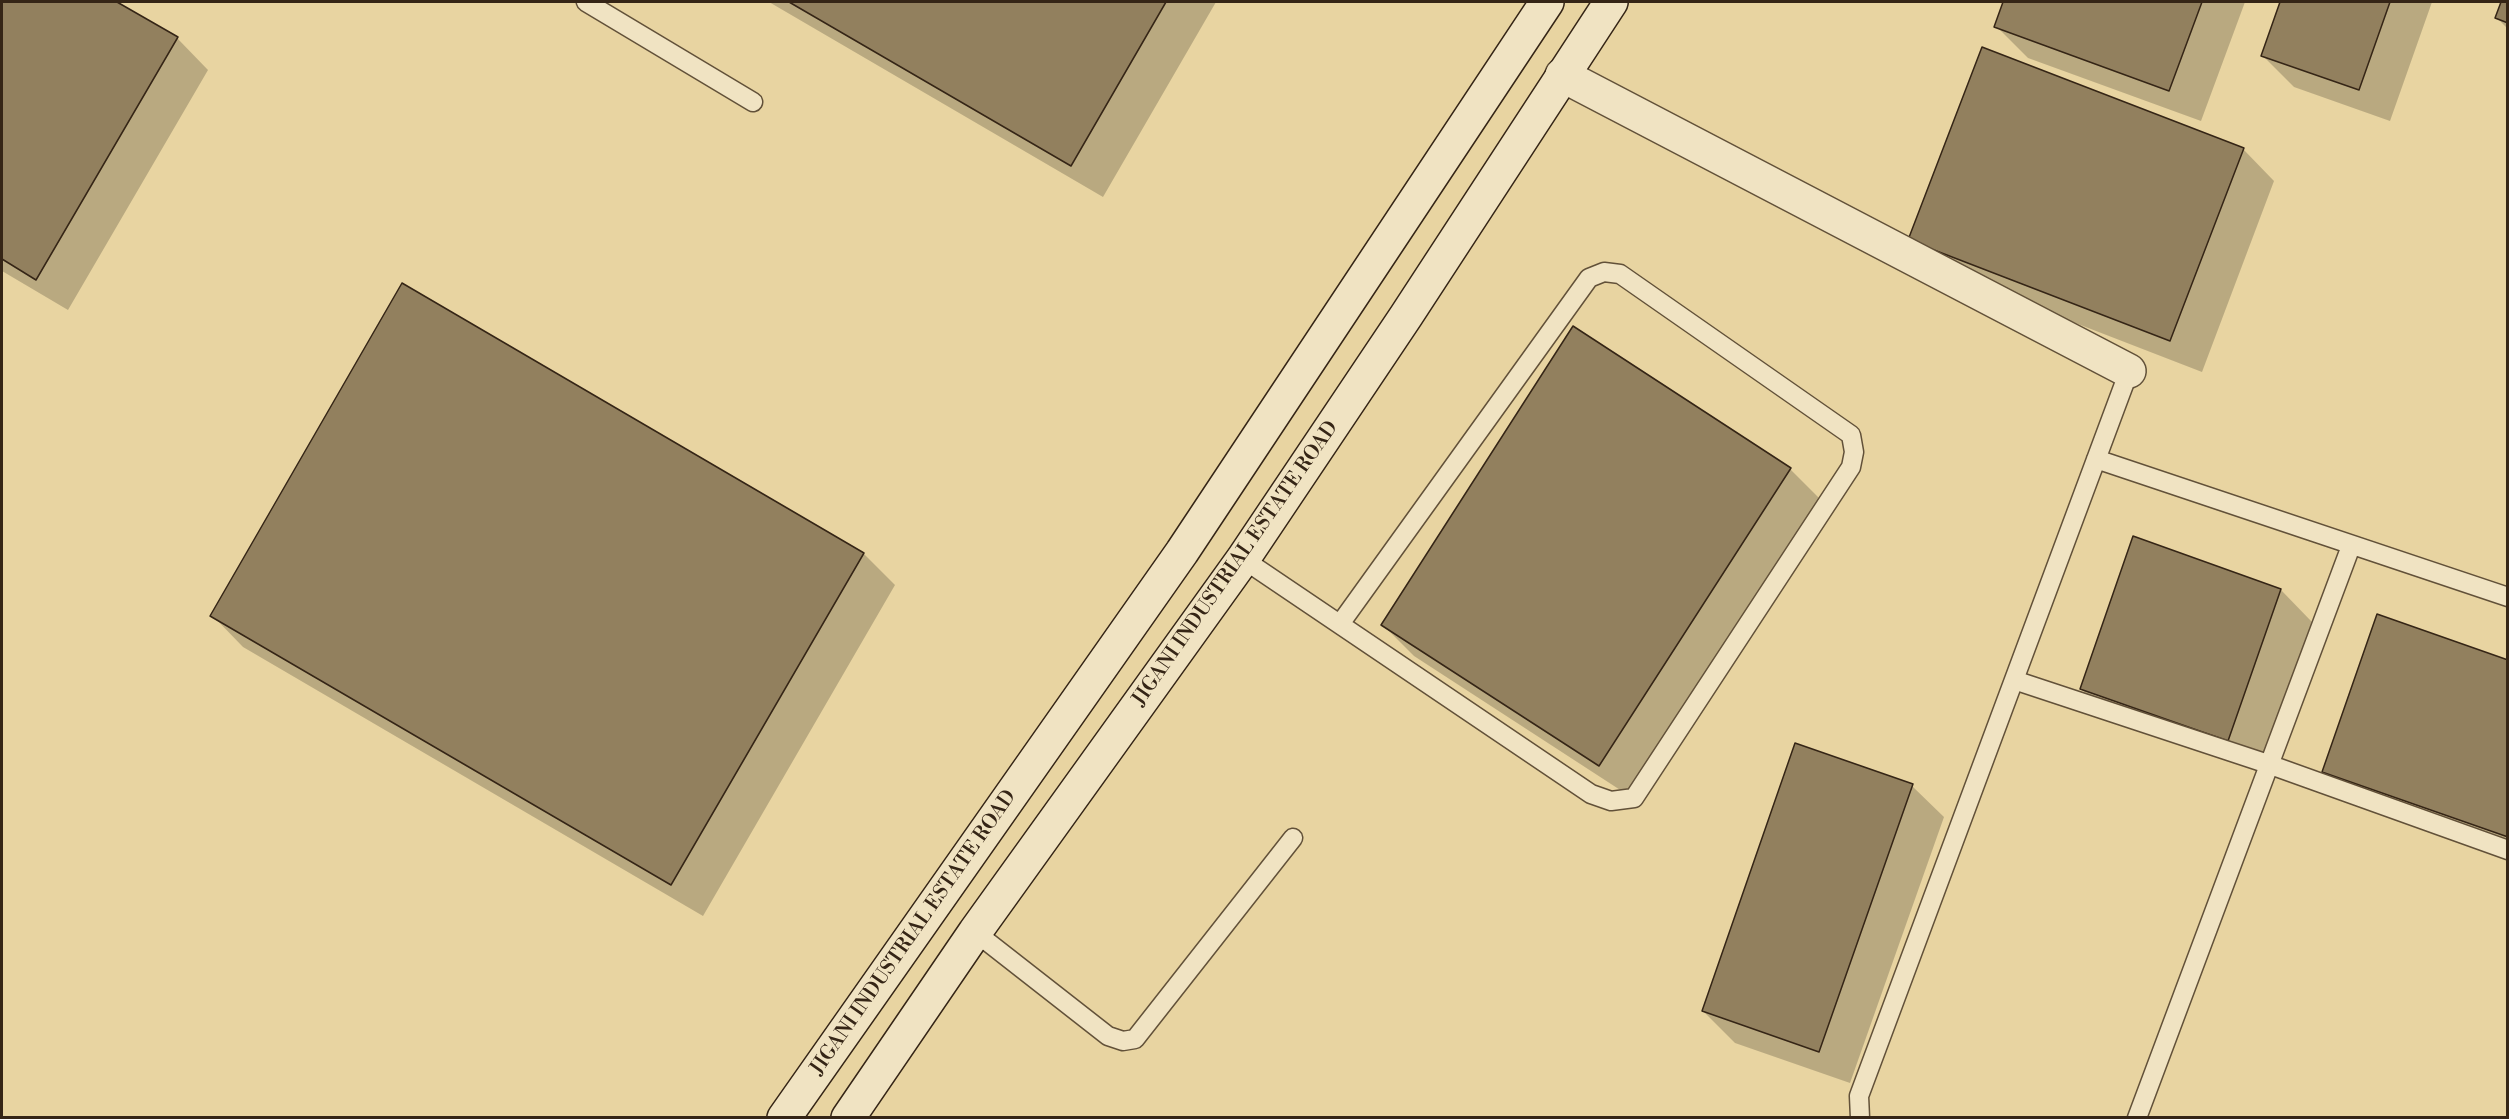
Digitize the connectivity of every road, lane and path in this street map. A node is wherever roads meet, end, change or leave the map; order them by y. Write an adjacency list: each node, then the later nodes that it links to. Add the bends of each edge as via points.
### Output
1 (586, 2): 5 (lane)
2 (1547, 2): 17 (main road, JIGANI INDUSTRIAL ESTATE ROAD, via 1182,552)
3 (1611, 2): 4 (main road, JIGANI INDUSTRIAL ESTATE ROAD)
4 (1562, 75): 6 (main road); 9 (main road, JIGANI INDUSTRIAL ESTATE ROAD)
5 (753, 102)
6 (2129, 371): 7 (lane)
7 (2096, 459): 8 (lane); 12 (lane)
8 (2351, 546): 10 (lane); 13 (lane)
9 (1243, 559): 11 (lane); 16 (main road, JIGANI INDUSTRIAL ESTATE ROAD)
10 (2508, 597)
11 (1340, 624): 11 (lane, via 1591,794 1611,801 1634,798 1851,466 1851,435 1620,274 1604,272 1589,278)
12 (2014, 680): 13 (lane); 19 (lane, via 1859,1096)
13 (2268, 764): 15 (lane); 20 (lane)
14 (1293, 838): 16 (lane, via 1135,1039 1123,1041 1108,1036)
15 (2508, 850)
16 (975, 932): 18 (main road, JIGANI INDUSTRIAL ESTATE ROAD)
17 (784, 1118)
18 (848, 1118)
19 (1860, 1118)
20 (2137, 1118)

